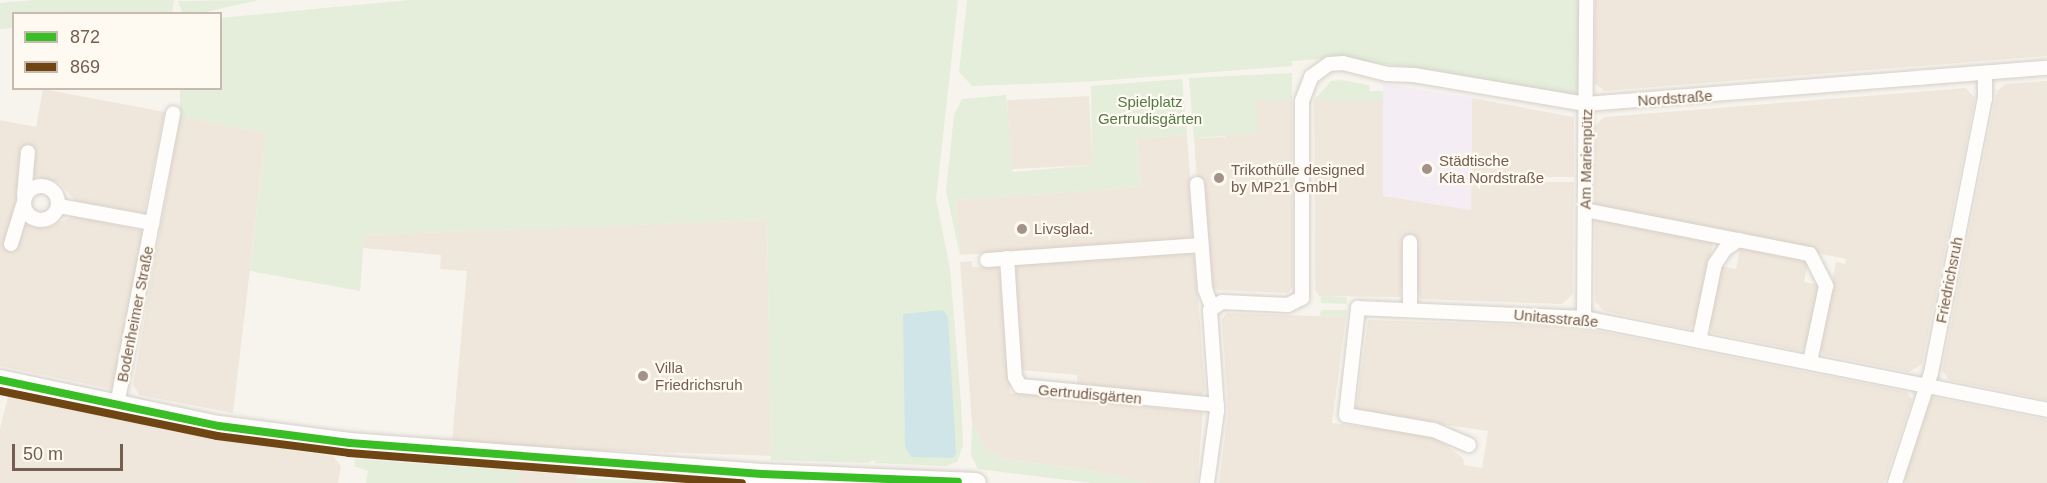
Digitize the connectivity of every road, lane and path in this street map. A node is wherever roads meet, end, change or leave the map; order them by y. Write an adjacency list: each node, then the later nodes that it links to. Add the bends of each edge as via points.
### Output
1 (1586, 0): 4 (street, Am Marienpütz)
2 (2047, 68): 3 (street, Nordstraße)
3 (1985, 73): 4 (street, Nordstraße); 24 (street, Friedrichsruh, via 1983,107)
4 (1586, 104): 10 (street, Am Marienpütz); 18 (street, Nordstraße, via 1414,75 1387,75 1343,63 1329,64 1311,77 1302,101 1302,298 1293,304 1222,302)
5 (172, 112): 11 (street, Bodenheimer Straße)
6 (28, 152): 8 (street)
7 (1197, 184): 15 (street)
8 (23, 200): 9 (street, via 30,216 46,218 54,215); 9 (street, via 34,187 49,189 58,196); 14 (street)
9 (59, 206): 11 (street)
10 (1585, 210): 12 (street); 20 (street, Am Marienpütz)
11 (152, 223): 25 (street, Bodenheimer Straße)
12 (1739, 240): 21 (street, via 1725,249 1715,264); 22 (street, via 1810,254 1819,267 1826,286)
13 (1410, 242): 19 (street)
14 (11, 244)
15 (1201, 244): 16 (street); 18 (street, via 1204,289)
16 (1007, 258): 17 (street); 26 (street, Gertrudisgärten, via 1015,377 1020,386)
17 (987, 260)
18 (1212, 307): 26 (street)
19 (1410, 310): 20 (street, Unitasstraße); 28 (street, Unitasstraße, via 1358,308 1346,415 1433,430)
20 (1584, 318): 21 (street, Unitasstraße)
21 (1700, 341): 22 (street, Unitasstraße)
22 (1810, 362): 24 (street, Unitasstraße)
23 (0, 384): 25 (main road)
24 (1927, 386): 27 (street, Unitasstraße); 31 (street, Friedrichsruh)
25 (117, 405): 29 (main road, via 244,430 411,449 762,474)
26 (1217, 405): 30 (street)
27 (2047, 410)
28 (1469, 445)
29 (964, 483)
30 (1207, 483)
31 (1895, 483)

